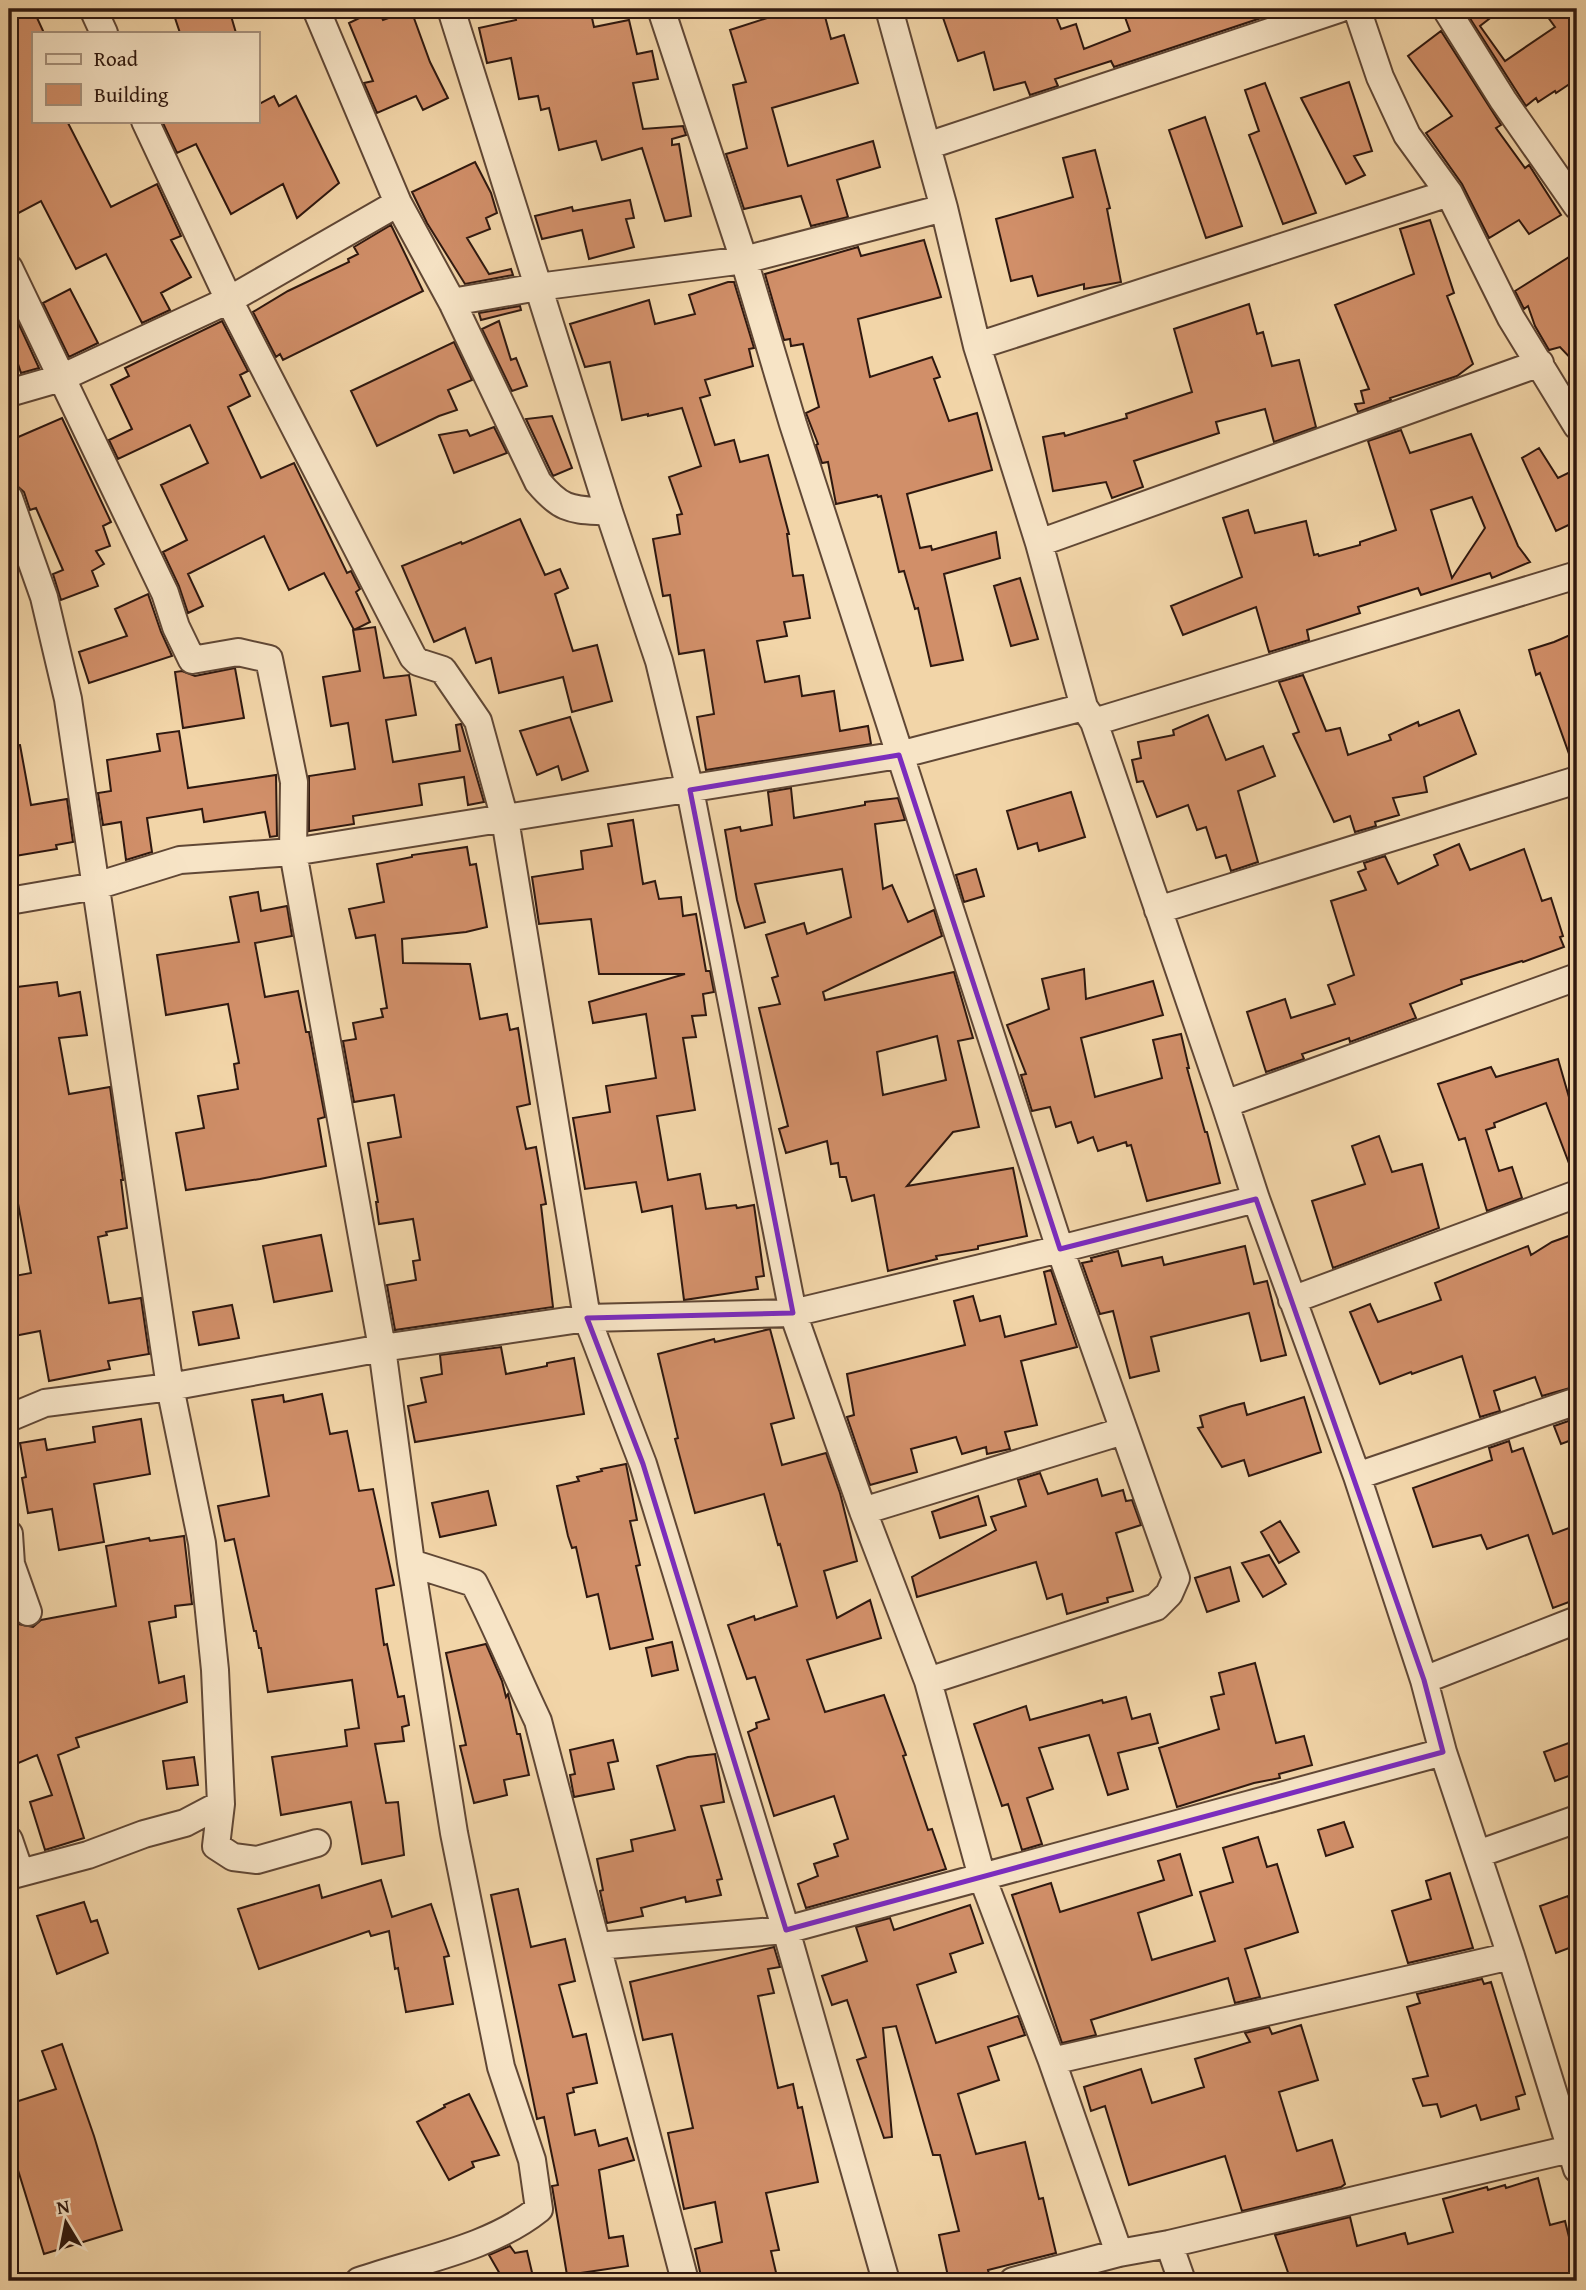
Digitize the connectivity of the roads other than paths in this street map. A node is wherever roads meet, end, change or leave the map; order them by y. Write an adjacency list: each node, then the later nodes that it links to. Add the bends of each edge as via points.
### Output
1 (93, 9): 9 (street)
2 (316, 9): 13 (street)
3 (451, 9): 18 (street)
4 (661, 9): 16 (street)
5 (889, 9): 11 (street)
6 (1339, 9): 11 (street)
7 (1357, 9): 12 (street, via 1380,78 1407,135)
8 (1446, 9): 14 (street)
9 (104, 32)
10 (145, 122): 19 (street)
11 (927, 146): 15 (street)
12 (1449, 193): 21 (street); 22 (street, via 1511,318)
13 (398, 203): 19 (street); 20 (street)
14 (1577, 206)
15 (944, 208): 16 (street); 21 (street)
16 (744, 260): 18 (street); 31 (street)
17 (9, 268): 23 (street)
18 (538, 287): 20 (street); 27 (street)
19 (229, 300): 23 (street); 34 (street, via 413,657 443,670 478,721)
20 (452, 302): 27 (street, via 538,482 566,508)
21 (977, 346): 28 (street)
22 (1539, 363): 25 (street); 28 (street)
23 (61, 378): 24 (street); 35 (street, via 166,593 192,660 238,652 269,659 295,782)
24 (9, 393)
25 (1577, 426)
26 (9, 498): 36 (street, via 44,597 68,699)
27 (609, 512): 33 (street, via 659,661)
28 (1039, 543): 30 (street)
29 (1577, 575): 30 (street)
30 (1089, 715): 31 (street); 38 (street)
31 (899, 755): 33 (street); 43 (street)
32 (1577, 780): 38 (street)
33 (690, 790): 34 (street); 45 (street)
34 (505, 819): 35 (street); 46 (street)
35 (293, 852): 36 (street, via 180,860); 47 (street)
36 (96, 886): 37 (street); 48 (street)
37 (9, 901)
38 (1158, 910): 40 (street)
39 (1577, 977): 40 (street)
40 (1226, 1104): 42 (street)
41 (1577, 1194): 44 (street)
42 (1256, 1199): 43 (street); 44 (street)
43 (1060, 1249): 45 (street); 51 (street)
44 (1292, 1300): 52 (street)
45 (793, 1312): 46 (street); 53 (street)
46 (587, 1318): 47 (street); 69 (street, via 643,1464)
47 (382, 1348): 48 (street); 55 (street)
48 (170, 1387): 50 (street, via 45,1403); 62 (street, via 202,1543 215,1670)
49 (1577, 1401): 52 (street)
50 (9, 1418)
51 (1123, 1430): 53 (street); 60 (street, via 1176,1578 1168,1594 1156,1607)
52 (1357, 1476): 59 (street)
53 (863, 1511): 60 (street)
54 (9, 1534): 56 (street)
55 (411, 1563): 70 (street, via 474,1583 496,1625 538,1720); 76 (street, via 454,1833 501,2067 532,2160 539,2209 500,2233)
56 (10, 1565): 57 (street)
57 (28, 1612)
58 (1577, 1620): 59 (street)
59 (1424, 1680): 61 (street)
60 (928, 1681): 68 (street)
61 (1443, 1752): 66 (street); 68 (street)
62 (221, 1804): 65 (street, via 215,1846 233,1857 257,1860); 67 (street, via 185,1823)
63 (1577, 1819): 66 (street)
64 (9, 1840): 67 (street)
65 (317, 1843)
66 (1478, 1854): 71 (street)
67 (14, 1874)
68 (982, 1877): 69 (street); 72 (street)
69 (786, 1930): 70 (street); 78 (street)
70 (597, 1945): 77 (street)
71 (1511, 1956): 72 (street); 73 (street)
72 (1052, 2061): 75 (street)
73 (1574, 2159): 74 (street)
74 (1169, 2244): 75 (street); 80 (street)
75 (1119, 2253): 79 (street)
76 (359, 2281)
77 (684, 2281)
78 (886, 2281)
79 (1013, 2281)
80 (1182, 2281)

